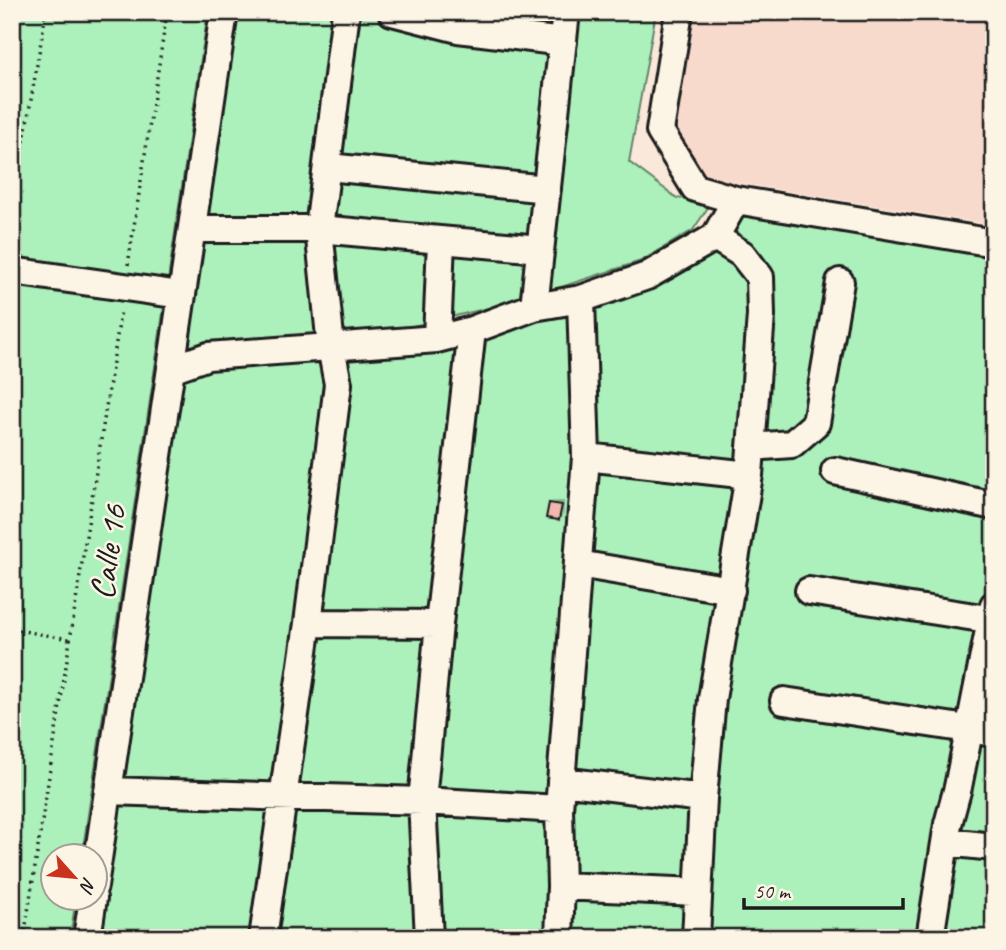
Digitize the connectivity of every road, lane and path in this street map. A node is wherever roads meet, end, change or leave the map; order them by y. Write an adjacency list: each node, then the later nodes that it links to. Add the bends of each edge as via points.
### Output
1 (46, 12): 13 (path)
2 (167, 12): 22 (path)
3 (224, 12): 14 (street, Calle 16)
4 (346, 12): 10 (street)
5 (392, 12): 8 (street)
6 (566, 12): 9 (street)
7 (679, 12): 12 (street, via 660,131 695,188)
8 (459, 20): 9 (street)
9 (563, 42): 11 (street)
10 (328, 167): 11 (street); 15 (street)
11 (547, 189): 19 (street)
12 (736, 200): 16 (street); 18 (street)
13 (12, 211)
14 (191, 229): 15 (street); 23 (street, Calle 16)
15 (319, 229): 17 (street); 28 (street)
16 (715, 237): 24 (street, via 647,276); 30 (street, via 742,254 760,277)
17 (440, 241): 19 (street); 27 (street)
18 (994, 243)
19 (540, 249): 25 (street)
20 (12, 271): 22 (street)
21 (840, 282): 30 (street, via 816,423 792,444)
22 (125, 287): 23 (street); 42 (path)
23 (181, 295): 29 (street, Calle 16)
24 (581, 299): 25 (street); 31 (street)
25 (534, 307): 26 (street)
26 (472, 330): 27 (street); 40 (street)
27 (437, 339): 28 (street)
28 (331, 347): 29 (street, via 208,356); 39 (street, via 338,384)
29 (171, 369): 46 (street, Calle 16)
30 (751, 447): 33 (street)
31 (586, 457): 33 (street); 35 (street)
32 (835, 471): 34 (street)
33 (749, 475): 36 (street)
34 (994, 506)
35 (578, 564): 36 (street); 45 (street)
36 (731, 590): 48 (street, via 712,699)
37 (809, 591): 38 (street)
38 (993, 615): 44 (street)
39 (308, 624): 40 (street); 47 (street)
40 (439, 624): 49 (street)
41 (12, 629): 42 (path)
42 (69, 639): 57 (path)
43 (784, 701): 44 (street)
44 (981, 732): 52 (street)
45 (561, 781): 48 (street); 50 (street)
46 (108, 791): 47 (street); 51 (street, Calle 16)
47 (282, 797): 49 (street); 59 (street)
48 (703, 798): 55 (street)
49 (422, 801): 50 (street); 60 (street)
50 (559, 809): 54 (street)
51 (100, 842)
52 (946, 842): 53 (street); 63 (street)
53 (994, 847)
54 (561, 886): 55 (street); 61 (street)
55 (698, 892): 62 (street)
56 (91, 912): 58 (street)
57 (24, 938)
58 (87, 938)
59 (263, 938)
60 (429, 938)
61 (559, 938)
62 (696, 938)
63 (930, 938)

